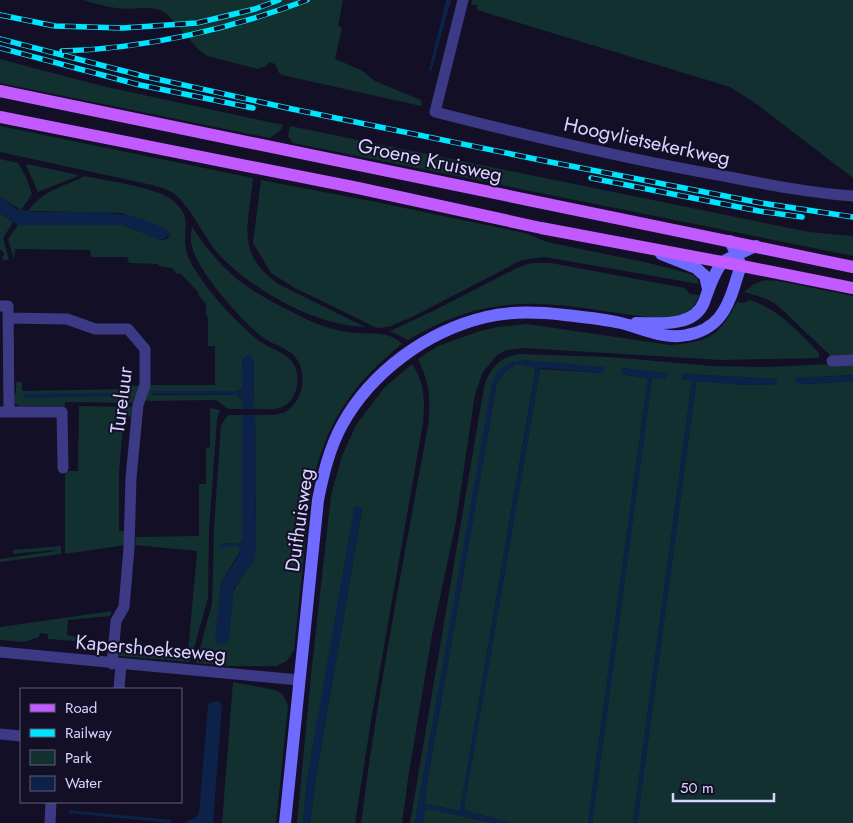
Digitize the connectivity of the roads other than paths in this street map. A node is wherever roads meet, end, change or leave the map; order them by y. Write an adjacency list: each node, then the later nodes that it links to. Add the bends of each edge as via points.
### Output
1 (463, 0): 4 (street, Hoogvlietsekerkweg, via 435,112 684,170 804,191)
2 (0, 92): 5 (main road, Groene Kruisweg)
3 (0, 117): 7 (main road, Groene Kruisweg)
4 (853, 196)
5 (730, 241): 6 (main road, Groene Kruisweg); 8 (main road)
6 (756, 246): 8 (main road); 10 (main road, Groene Kruisweg)
7 (649, 249): 9 (main road, Groene Kruisweg); 12 (main road, via 696,268 704,276)
8 (738, 260): 9 (main road, Groene Kruisweg); 11 (main road, Groene Kruisweg); 15 (main road, Duifhuisweg, via 726,308 711,326 686,336 662,336)
9 (722, 262): 12 (main road, Duifhuisweg)
10 (853, 267)
11 (853, 288)
12 (708, 289): 15 (main road, Duifhuisweg, via 697,312 683,321)
13 (0, 306): 14 (street, via 8,306)
14 (8, 318): 18 (street); 21 (street, Tureluur, via 67,319 95,329 128,329 145,349 145,385 138,405 131,478 124,607 116,621)
15 (621, 323): 22 (main road, Duifhuisweg, via 565,314 487,316 428,340 381,375 361,396 341,427 322,479)
16 (853, 360): 17 (street)
17 (832, 361)
18 (4, 412): 19 (street, via 62,412)
19 (63, 468)
20 (0, 652): 21 (street, Kapershoekseweg)
21 (117, 664): 22 (street, Kapershoekseweg); 23 (street, Tureluur)
22 (299, 680): 28 (main road, Duifhuisweg)
23 (119, 688)
24 (0, 734): 25 (street)
25 (20, 736)
26 (51, 803): 27 (street)
27 (50, 823)
28 (284, 823)

